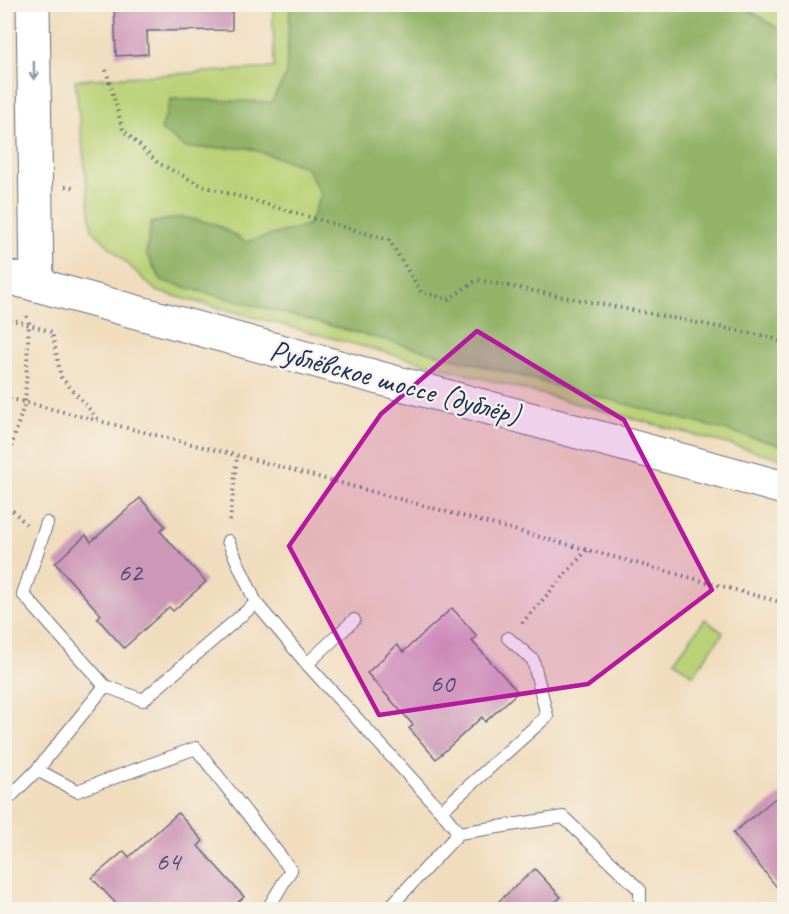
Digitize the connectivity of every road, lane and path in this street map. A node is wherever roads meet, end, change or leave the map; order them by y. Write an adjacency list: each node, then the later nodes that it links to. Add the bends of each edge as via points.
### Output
1 (35, 7): 4 (street, one-way to 4)
2 (106, 70): 7 (path, via 123,130 158,163 203,186 389,240 421,292 449,299 477,280 770,337)
3 (4, 276): 4 (street, Рублёвское шоссе (дублёр))
4 (37, 284): 13 (street, Рублёвское шоссе (дублёр))
5 (4, 317): 6 (path)
6 (29, 323): 9 (path); 10 (path, via 52,332 61,377)
7 (784, 343)
8 (4, 397): 9 (path)
9 (25, 402): 10 (path); 12 (path)
10 (99, 420): 11 (path)
11 (237, 456): 15 (path); 16 (path)
12 (4, 470)
13 (784, 488)
14 (47, 523): 22 (lane, via 23,594)
15 (228, 541): 17 (lane)
16 (587, 550): 18 (path); 20 (path)
17 (256, 603): 21 (lane); 22 (lane, via 143,700)
18 (784, 603)
19 (354, 620): 21 (lane)
20 (508, 638): 25 (lane, via 533,660 548,717)
21 (307, 664): 25 (lane)
22 (105, 686): 23 (lane)
23 (37, 770): 24 (lane); 27 (lane, via 77,791 196,748 291,870)
24 (4, 803)
25 (441, 811): 26 (lane)
26 (459, 833): 28 (lane); 29 (lane, via 563,817 640,890)
27 (267, 909)
28 (387, 909)
29 (640, 909)

